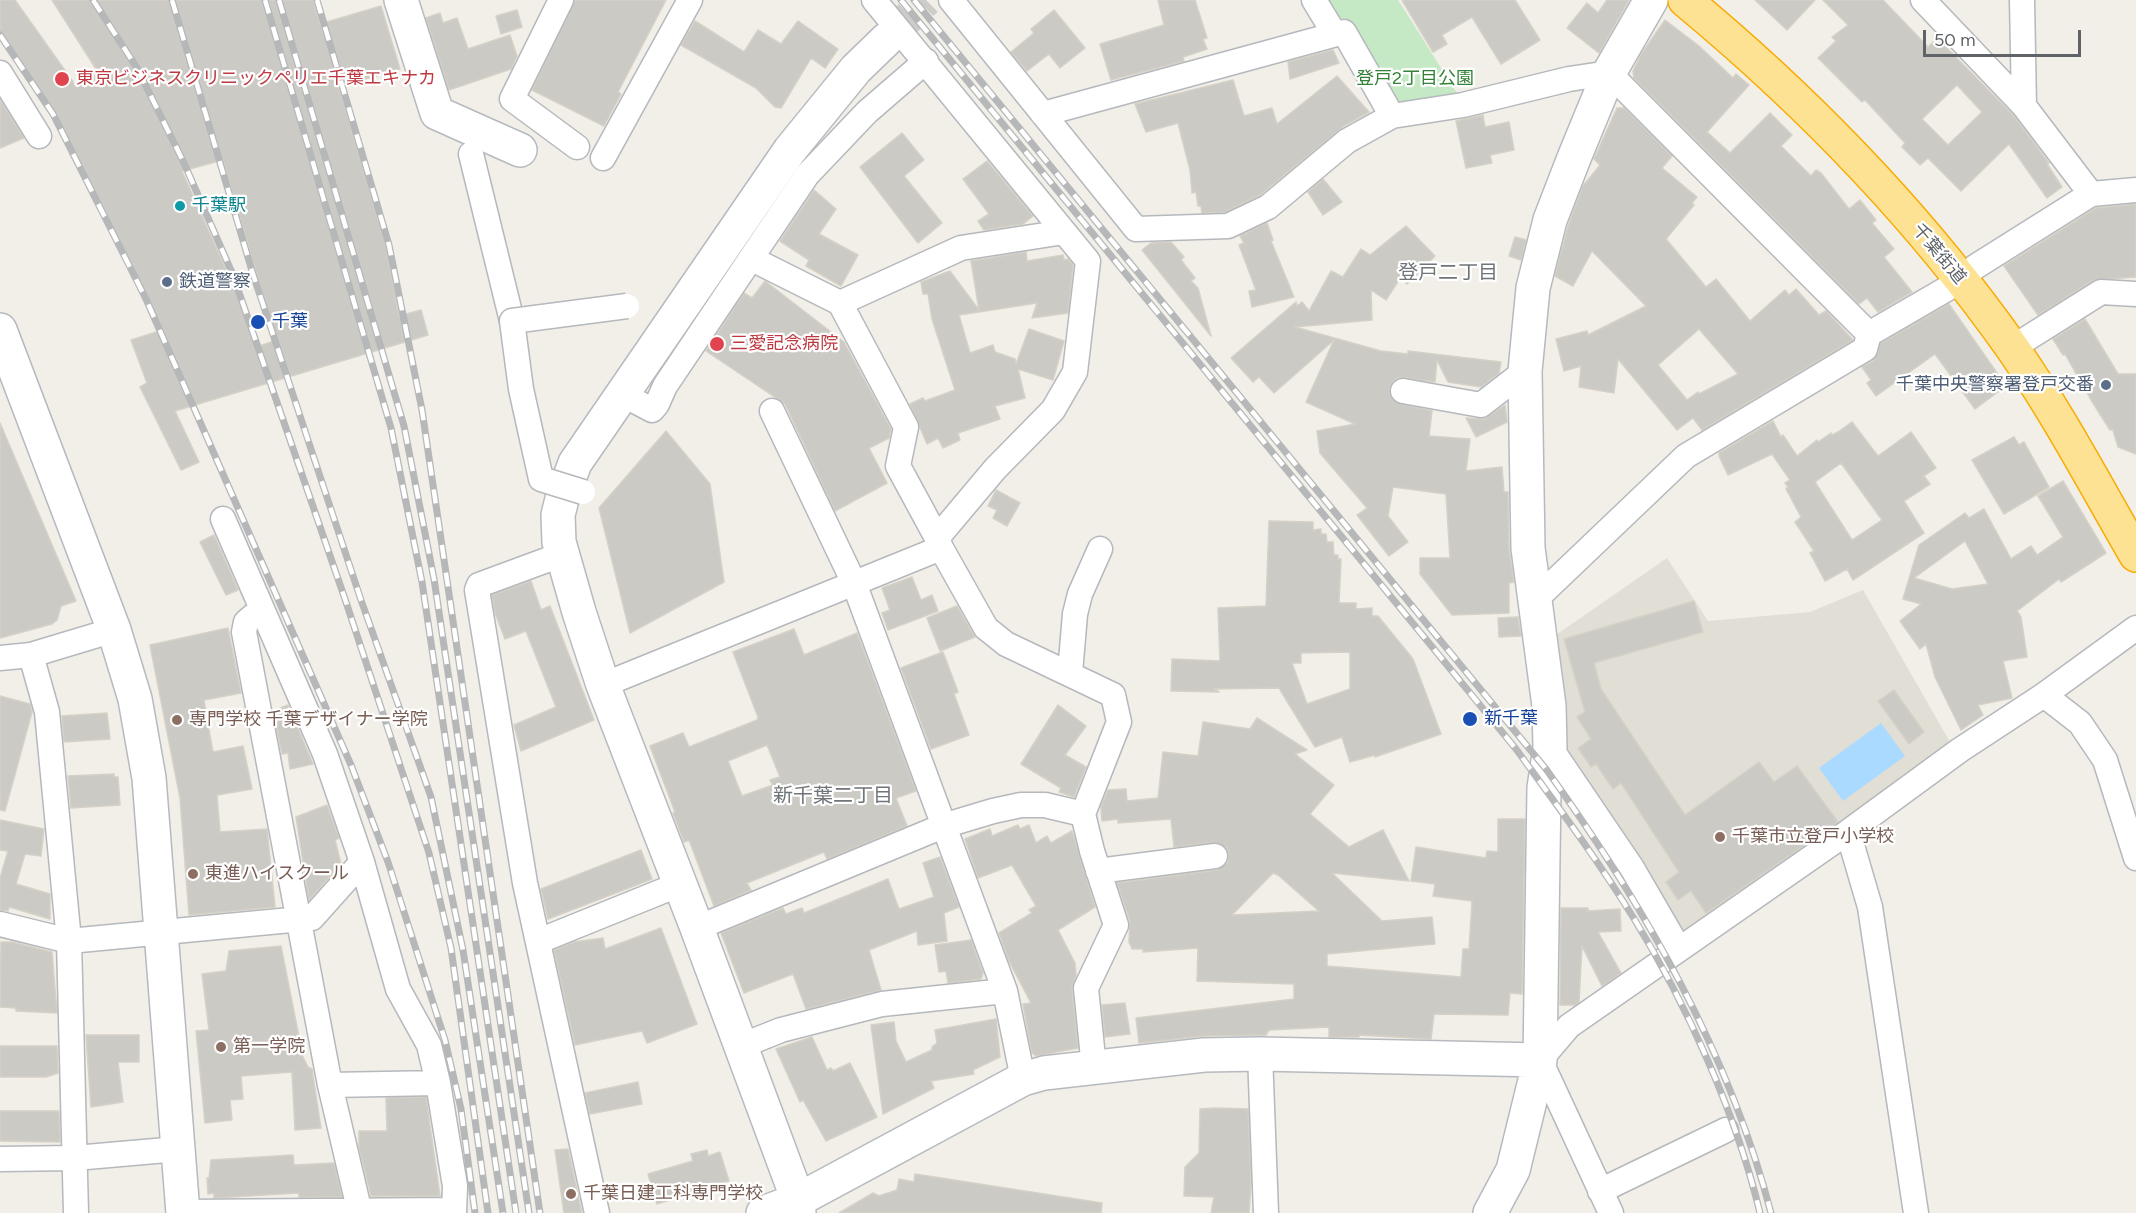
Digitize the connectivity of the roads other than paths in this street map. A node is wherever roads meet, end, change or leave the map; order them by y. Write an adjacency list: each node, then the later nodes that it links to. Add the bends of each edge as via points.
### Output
1 (401, 0): 22 (street, via 437,113)
2 (561, 0): 21 (street, via 512,99)
3 (690, 0): 24 (street)
4 (874, 0): 14 (street)
5 (951, 0): 18 (street)
6 (1314, 0): 12 (street)
7 (1651, 0): 16 (street)
8 (1685, 0): 29 (highway, 千葉街道, via 1818,118)
9 (1714, 0): 29 (highway, 千葉街道, via 1802,76 1847,121 1927,210)
10 (1923, 0): 17 (street)
11 (2022, 0): 17 (street)
12 (1334, 33): 18 (street); 19 (street, via 1344,32)
13 (887, 39): 39 (street, via 856,69 790,150)
14 (926, 61): 27 (street); 28 (street, via 867,112 807,175)
15 (0, 73): 20 (street)
16 (1609, 73): 19 (street, via 1463,105); 35 (street); 37 (street, via 1550,220 1533,288)
17 (2024, 106): 26 (street)
18 (1043, 114): 19 (street, via 1136,229 1227,226 1268,207 1347,141)
19 (1392, 116)
20 (39, 136)
21 (577, 147)
22 (520, 150)
23 (471, 154): 33 (street)
24 (603, 158)
25 (2136, 190): 26 (street)
26 (2091, 194): 29 (street)
27 (1064, 232): 31 (street, via 961,248); 44 (street, via 1088,261 1075,372 1053,410 995,469)
28 (752, 259): 31 (street); 39 (street, via 652,410)
29 (1968, 273): 35 (street); 36 (highway, 千葉街道)
30 (2136, 294): 36 (street, via 2101,292)
31 (840, 303): 44 (street, via 906,427 898,466)
32 (627, 306): 33 (street, bridge)
33 (512, 321): 41 (street, bridge, via 521,389 541,479)
34 (0, 330): 52 (street)
35 (1869, 334): 49 (street, via 1865,349 1686,456)
36 (2019, 344): 42 (highway, 千葉街道); 47 (highway, 千葉街道)
37 (1525, 371): 38 (street, via 1481,405); 49 (street, via 1528,548)
38 (1403, 391)
39 (622, 394): 46 (street, via 575,463 562,495 558,515)
40 (772, 411): 48 (street)
41 (583, 492)
42 (2136, 518)
43 (223, 519): 50 (street)
44 (939, 543): 48 (street); 55 (street, via 986,628 1006,644)
45 (1100, 549): 55 (street, via 1075,614)
46 (563, 554): 56 (street); 72 (street, via 479,585 477,590 525,883)
47 (2136, 555)
48 (854, 584): 56 (street); 60 (street)
49 (1535, 600): 58 (street, via 1549,706)
50 (263, 616): 64 (street, via 270,624 325,754); 67 (street, via 253,616 246,622 244,632)
51 (2136, 628): 57 (street)
52 (114, 630): 53 (street); 70 (street, via 135,699 149,778)
53 (32, 655): 54 (street); 71 (street, via 47,712)
54 (0, 658)
55 (1070, 673): 59 (street, via 1113,695 1119,722)
56 (603, 685): 66 (street)
57 (2044, 695): 61 (street, via 1960,750); 63 (street, via 2080,723 2105,760)
58 (1550, 747): 73 (street, via 1632,868); 77 (street, via 1544,788)
59 (1083, 814): 60 (street, via 1045,805 1021,805); 65 (street)
60 (943, 826): 69 (street); 74 (street)
61 (1848, 832): 73 (street); 96 (street, via 1870,907)
62 (1215, 856): 65 (street)
63 (2136, 858)
64 (362, 862): 67 (street, via 312,918); 80 (street, via 398,989 429,1045)
65 (1098, 871): 78 (street, via 1116,925 1086,988)
66 (680, 884): 69 (street); 72 (street)
67 (298, 919): 70 (street); 81 (street)
68 (0, 924): 71 (street)
69 (698, 928): 75 (street)
70 (161, 932): 71 (street); 83 (street)
71 (69, 941): 84 (street)
72 (539, 941): 92 (street)
73 (1679, 949): 77 (street, via 1569,1026)
74 (1005, 992): 75 (street, via 882,1004 781,1030); 79 (street)
75 (741, 1046): 87 (street)
76 (1260, 1054): 77 (street); 78 (street, via 1204,1055); 93 (street)
77 (1540, 1060): 86 (street); 94 (street, via 1513,1170)
78 (1095, 1068): 79 (street, via 1068,1069)
79 (1023, 1079): 87 (street)
80 (438, 1083): 81 (street); 90 (street, via 455,1186)
81 (330, 1085): 89 (street)
82 (1726, 1130): 86 (street)
83 (178, 1149): 84 (street); 88 (street)
84 (75, 1158): 85 (street); 91 (street)
85 (0, 1159)
86 (1600, 1191): 95 (street)
87 (783, 1210)
88 (183, 1212): 89 (street)
89 (360, 1212): 90 (street)
90 (454, 1212)
91 (76, 1213)
92 (597, 1213)
93 (1266, 1213)
94 (1490, 1213)
95 (1611, 1213)
96 (1916, 1213)

